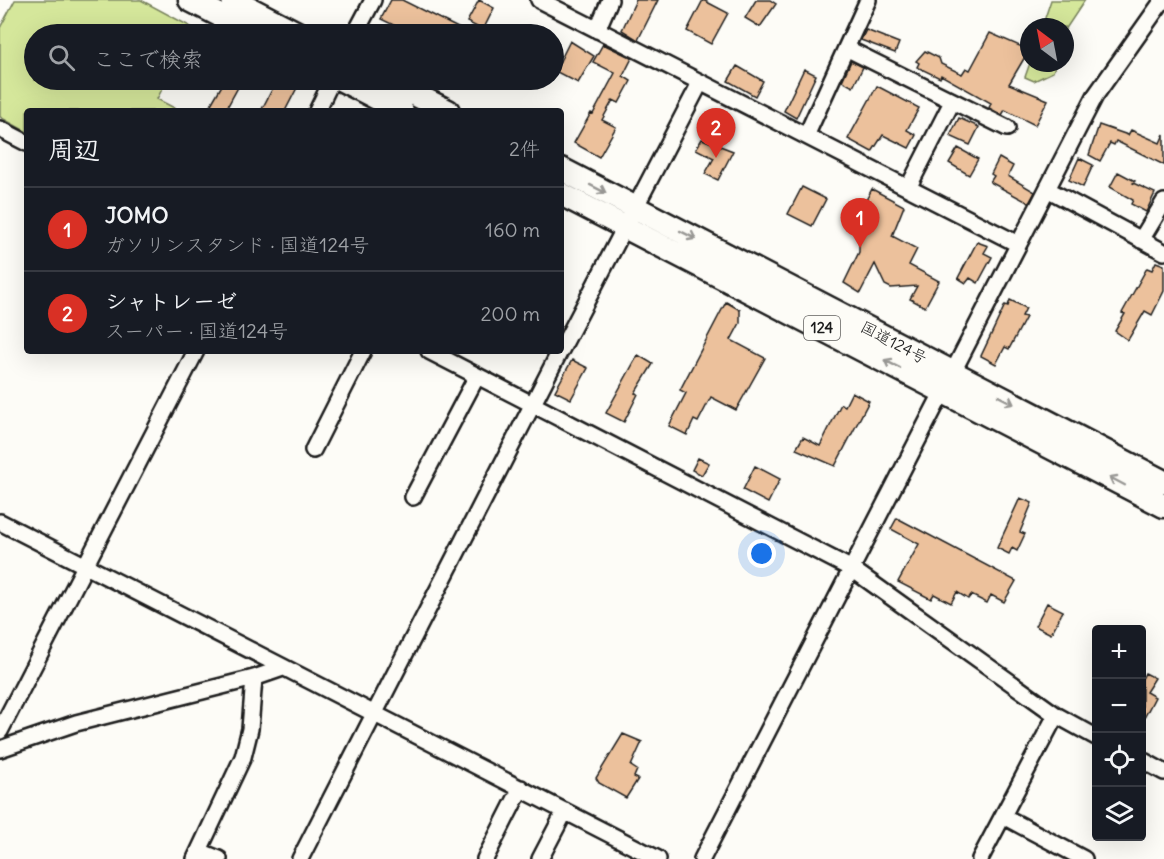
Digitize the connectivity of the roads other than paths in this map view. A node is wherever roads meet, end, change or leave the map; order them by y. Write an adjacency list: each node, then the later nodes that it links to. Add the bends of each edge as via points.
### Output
1 (190, 0): 8 (highway)
2 (233, 0): 9 (highway)
3 (373, 0): 10 (street)
4 (539, 0): 11 (street)
5 (610, 0): 11 (street)
6 (868, 0): 12 (street)
7 (1163, 0): 27 (street, via 1095,96)
8 (237, 24)
9 (280, 24)
10 (360, 24)
11 (597, 30): 13 (street)
12 (846, 48): 17 (street); 23 (street)
13 (700, 83): 23 (street); 30 (street)
14 (327, 90): 18 (street)
15 (361, 90): 19 (highway)
16 (406, 90): 20 (highway)
17 (952, 102): 21 (street); 26 (street)
18 (318, 108)
19 (396, 108)
20 (441, 108)
21 (1007, 128)
22 (0, 129): 24 (street)
23 (806, 136): 26 (street)
24 (24, 141)
25 (564, 171): 30 (highway, 国道124号 / 124, one-way to 30)
26 (908, 188): 33 (street)
27 (1047, 189): 32 (street); 33 (street)
28 (564, 196): 31 (highway, 国道124号 / 124)
29 (1164, 202): 32 (street)
30 (636, 208): 31 (street); 41 (highway, 国道124号 / 124, one-way to 41)
31 (625, 227): 35 (street); 41 (highway, 国道124号 / 124, one-way to 31)
32 (1141, 240): 34 (street)
33 (1018, 244): 41 (street)
34 (1164, 252)
35 (564, 344)
36 (194, 354): 48 (street)
37 (361, 354): 43 (street)
38 (435, 354): 40 (street)
39 (559, 354): 42 (street)
40 (477, 376): 42 (street); 45 (street)
41 (949, 382): 44 (highway, 国道124号 / 124, one-way to 44); 46 (highway, 国道124号 / 124, one-way to 41); 49 (street)
42 (532, 405): 49 (street); 52 (street)
43 (313, 450)
44 (1164, 482)
45 (413, 497)
46 (1164, 506)
47 (0, 522): 48 (street)
48 (87, 564): 50 (street); 54 (street)
49 (852, 569): 53 (street); 68 (street)
50 (283, 668): 51 (street); 52 (street)
51 (254, 678): 56 (street, via 76,723); 62 (street, via 250,729 243,757)
52 (374, 712): 59 (street); 63 (street)
53 (1056, 715): 55 (street); 61 (street)
54 (0, 731)
55 (1092, 735)
56 (0, 748)
57 (1146, 762): 58 (street)
58 (1164, 772)
59 (521, 788): 60 (street); 65 (street)
60 (565, 811): 66 (street); 67 (street)
61 (1003, 816): 69 (street); 70 (street)
62 (197, 855): 64 (street)
63 (305, 857)
64 (219, 859)
65 (484, 859)
66 (540, 859)
67 (658, 859)
68 (702, 859)
69 (980, 859)
70 (1084, 859)

